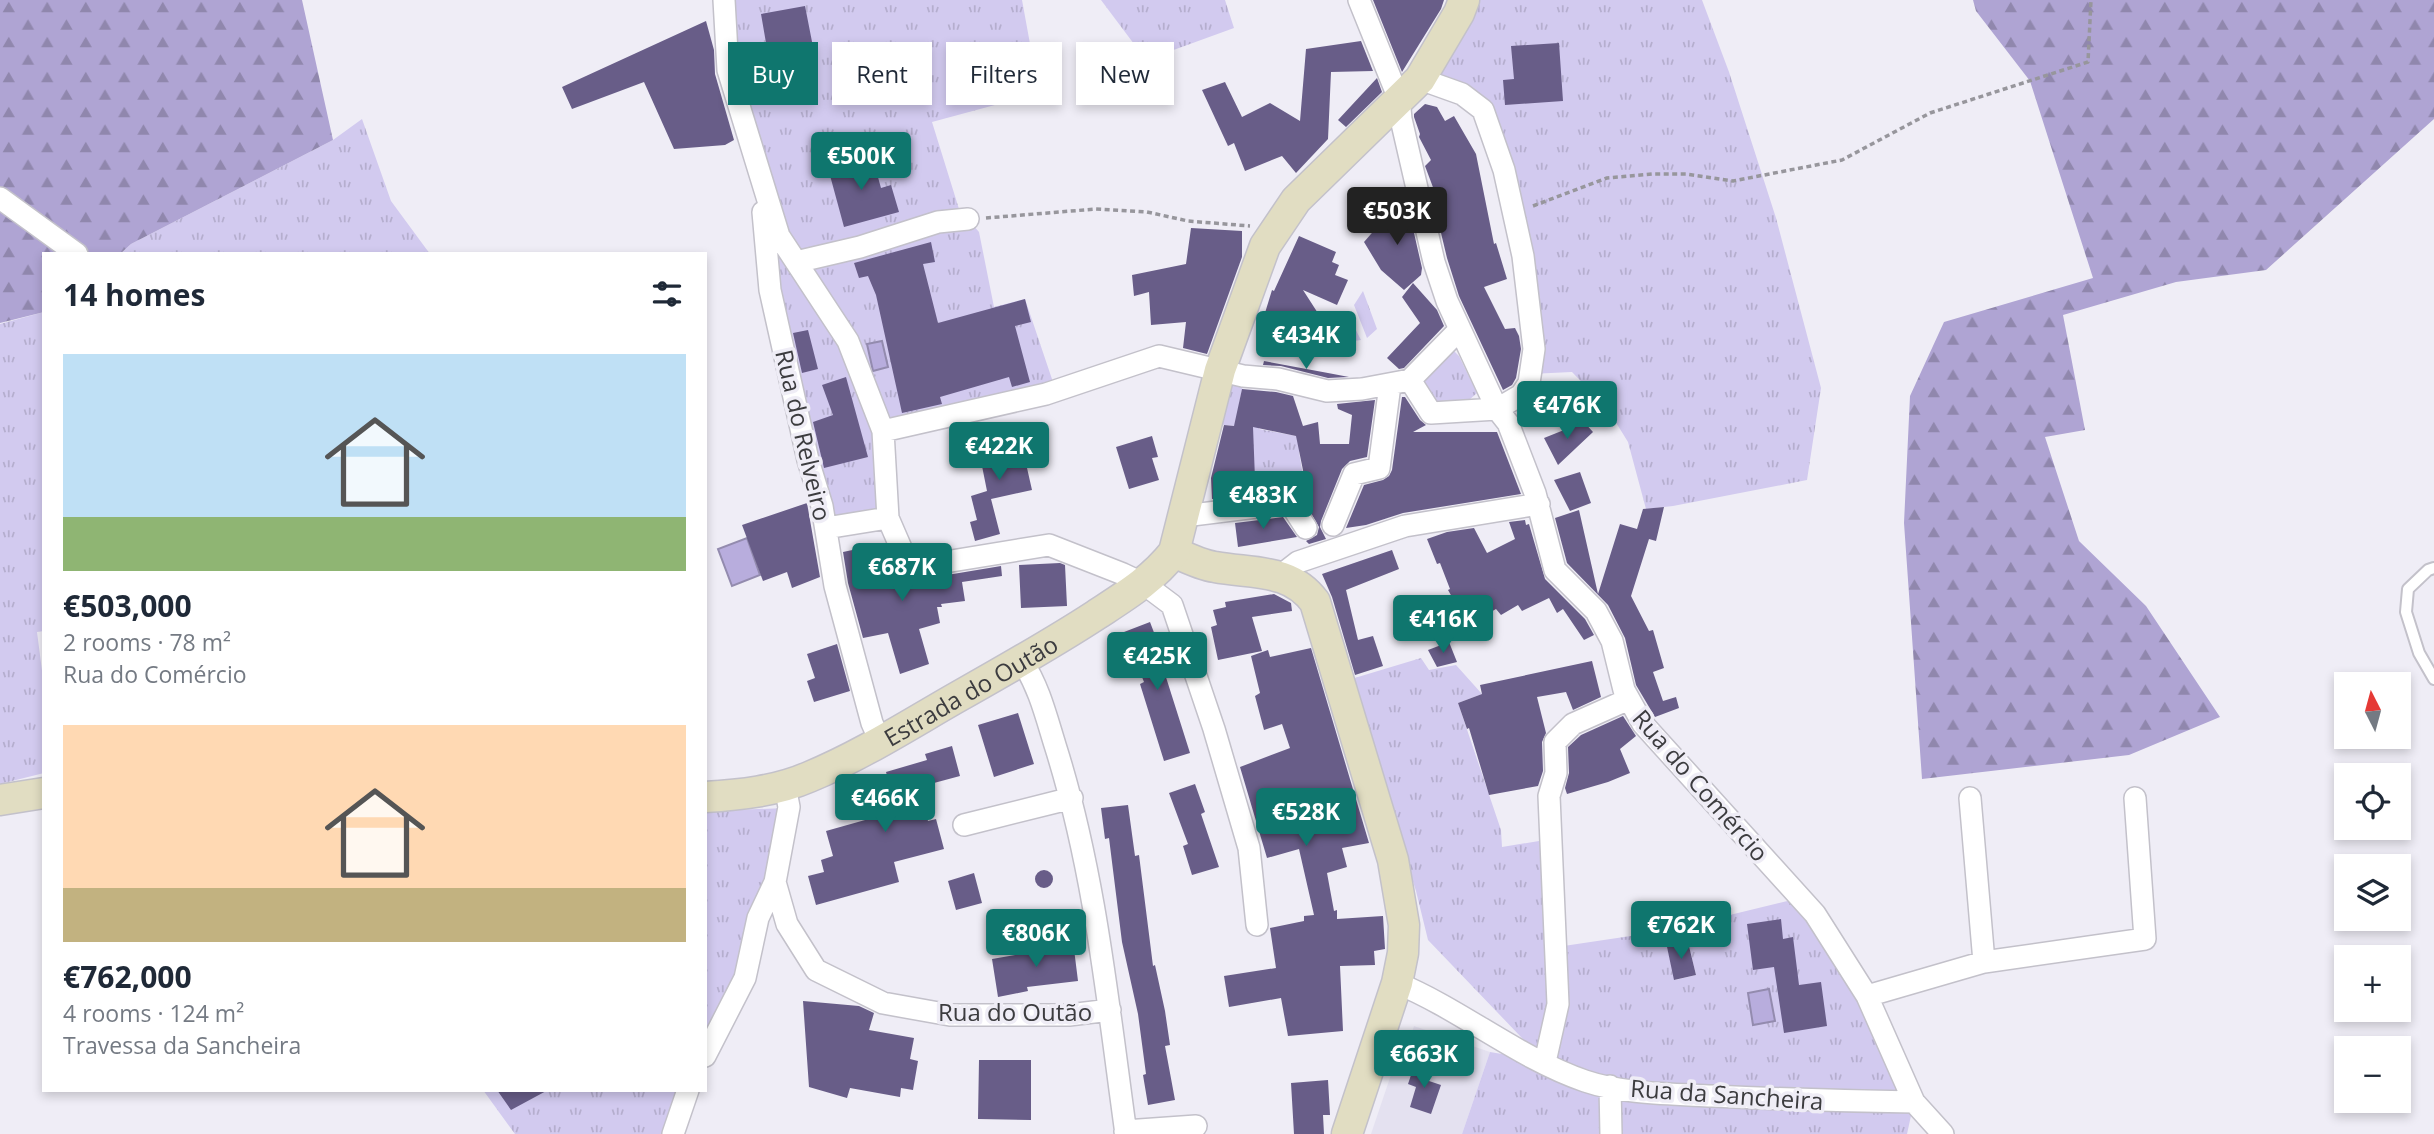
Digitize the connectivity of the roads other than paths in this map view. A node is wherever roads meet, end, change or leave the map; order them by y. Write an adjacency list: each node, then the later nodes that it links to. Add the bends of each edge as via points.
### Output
1 (724, 0): 5 (street, via 728,70)
2 (1359, 0): 4 (street, Rua do Comércio)
3 (1464, 0): 4 (street)
4 (1409, 89): 10 (street, Rua do Comércio, via 1401,119 1434,262); 11 (street, via 1296,200 1265,246); 13 (street, via 1462,94 1483,110 1504,170 1523,256 1534,349 1529,383 1521,396)
5 (758, 166): 9 (street, via 779,236); 19 (street, Rua do Relveiro, via 770,290)
6 (0, 198): 8 (street)
7 (968, 219): 9 (street, via 938,222)
8 (74, 252)
9 (796, 262): 14 (street, via 848,341)
10 (1460, 329): 12 (street); 13 (street, Rua do Comércio)
11 (1220, 370): 12 (street, via 1327,391); 14 (street, via 1159,356 1046,394); 16 (street)
12 (1400, 383): 13 (street, via 1431,413); 18 (street, via 1379,468 1354,474)
13 (1497, 409): 15 (street, Rua do Comércio, via 1508,423)
14 (883, 430): 17 (street)
15 (1539, 504): 21 (street, via 1405,526); 28 (street, Rua do Comércio, via 1555,570 1596,611 1612,641)
16 (1184, 516): 20 (street, via 1290,503); 22 (street)
17 (888, 518): 19 (street); 25 (street, via 904,555 933,565 1049,545)
18 (1334, 524): 20 (street); 21 (street)
19 (825, 528): 29 (street, Rua do Relveiro, via 835,586)
20 (1306, 528): 24 (street)
21 (1356, 544): 24 (street)
22 (1174, 552): 24 (street, via 1212,567); 25 (street, Estrada do Outão)
23 (2434, 568): 27 (lane, via 2408,589 2406,612 2419,653)
24 (1289, 569): 41 (street, via 1315,602 1393,860 1404,925)
25 (1144, 584): 26 (street, Estrada do Outão); 39 (street, via 1172,605 1214,729 1249,848)
26 (1023, 661): 29 (street, Estrada do Outão); 33 (street, via 1034,679)
27 (2434, 679)
28 (1629, 699): 42 (street, Rua do Comércio, via 1643,724 1815,914); 45 (street, via 1573,724 1555,742 1556,773 1549,796 1558,1004)
29 (880, 741): 30 (street, Estrada do Outão)
30 (785, 786): 32 (street, Estrada do Outão); 38 (street, via 789,807)
31 (42, 793): 36 (street)
32 (707, 797)
33 (1072, 798): 37 (street); 43 (street)
34 (1970, 798): 40 (street)
35 (2135, 798): 40 (street, via 2145,939)
36 (0, 800)
37 (964, 825)
38 (775, 882): 43 (street, Rua do Outão, via 786,924 816,970 883,1003 950,1015 1069,1015); 44 (street, via 758,918 745,978)
39 (1257, 925)
40 (1984, 962): 42 (street)
41 (1397, 983): 45 (street, Rua da Sancheira); 52 (street)
42 (1867, 996): 48 (street, Rua do Comércio)
43 (1110, 1010): 50 (street)
44 (707, 1052)
45 (1545, 1062): 46 (street, Rua da Sancheira, via 1586,1081)
46 (1610, 1086): 48 (street, Rua da Sancheira, via 1650,1093); 53 (street)
47 (687, 1092): 51 (street)
48 (1914, 1102): 54 (street, Rua do Comércio)
49 (1196, 1126): 50 (street)
50 (1125, 1132)
51 (673, 1134)
52 (1347, 1134)
53 (1611, 1134)
54 (1943, 1134)

